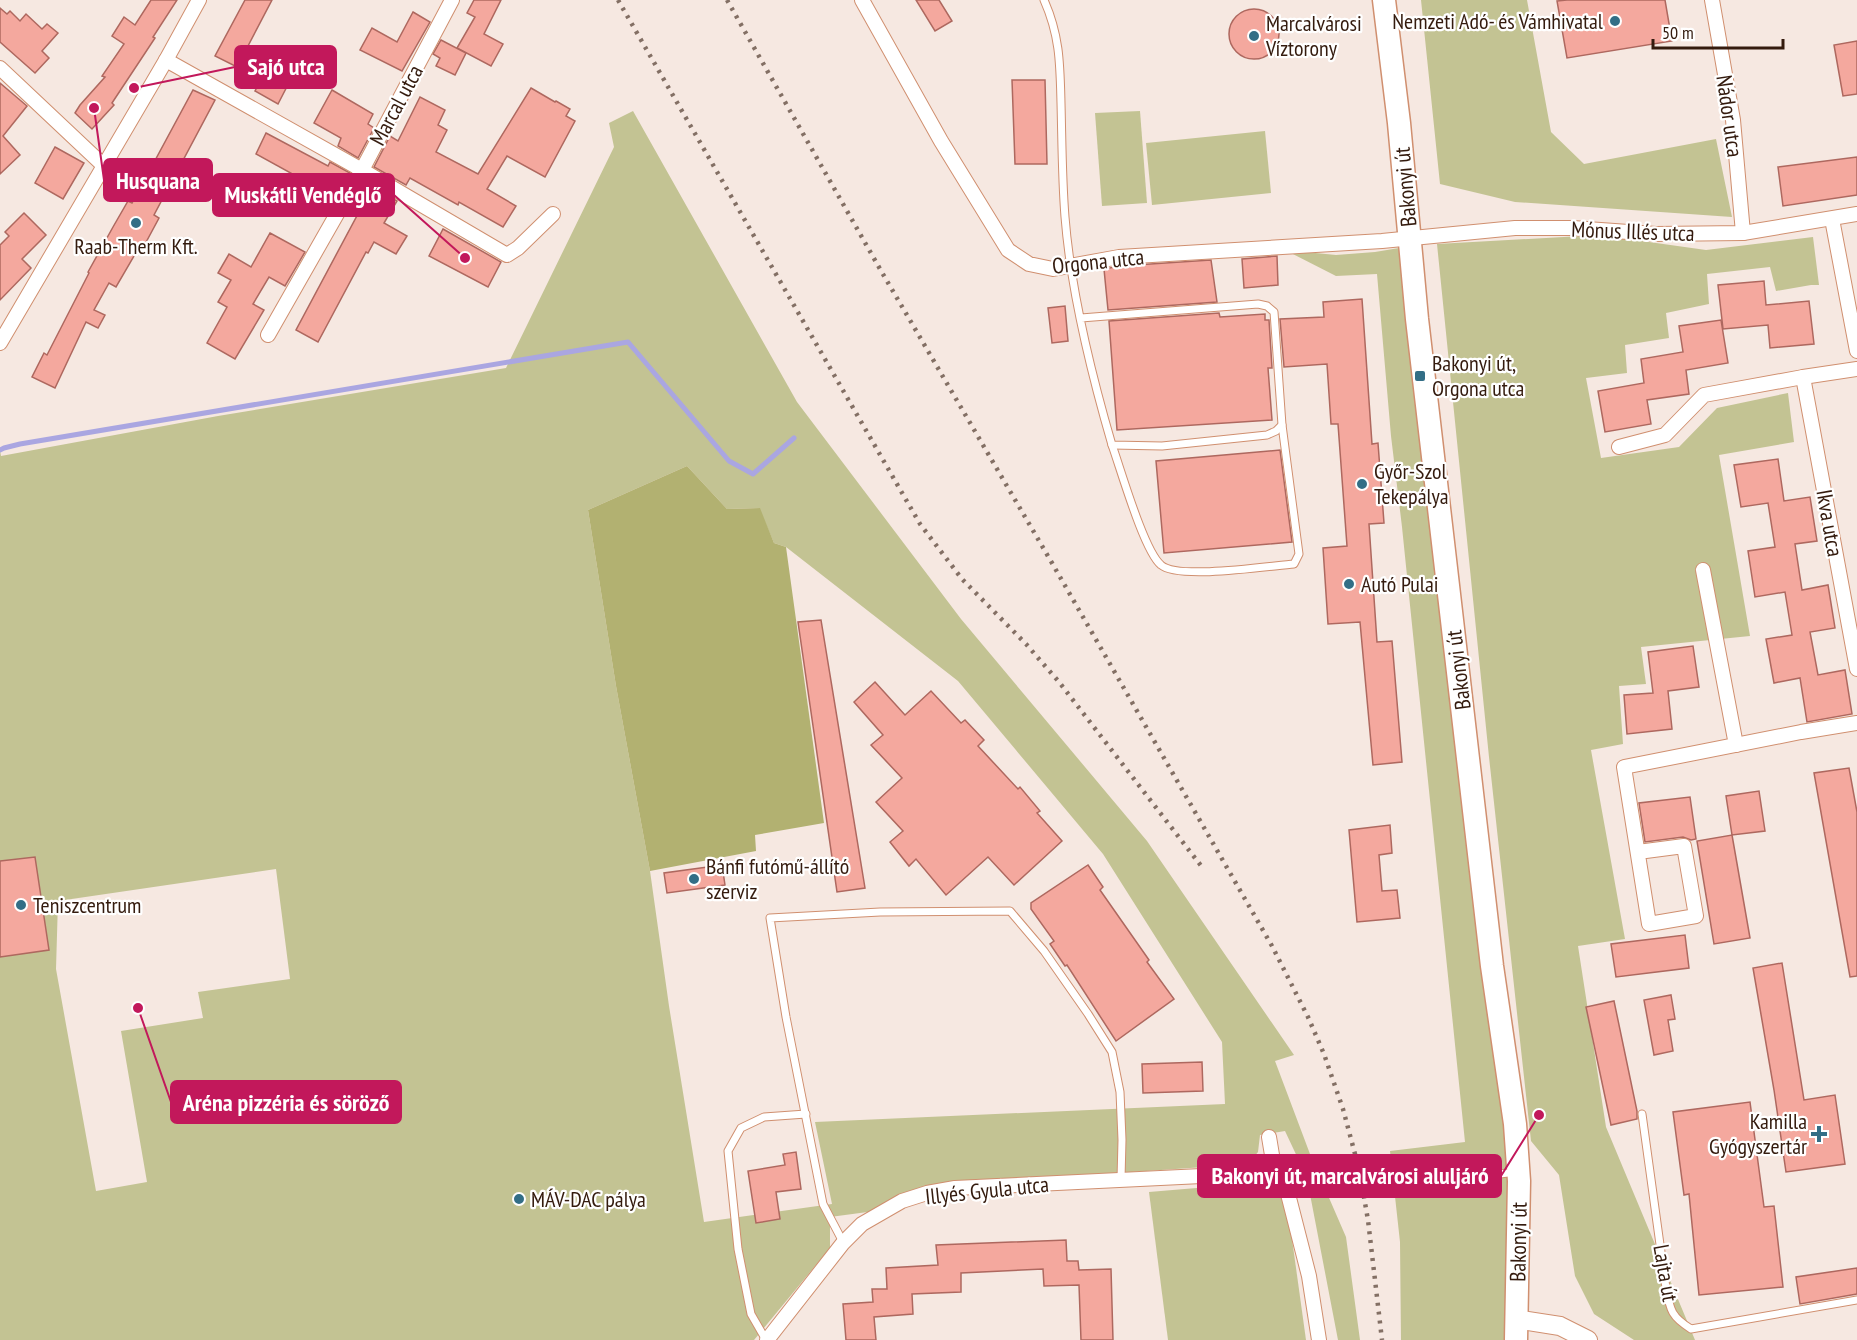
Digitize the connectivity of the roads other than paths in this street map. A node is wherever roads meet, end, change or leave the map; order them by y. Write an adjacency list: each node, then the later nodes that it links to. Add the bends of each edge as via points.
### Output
1 (199, 0): 7 (street)
2 (452, 0): 10 (street, Marcal utca)
3 (862, 0): 16 (street, Orgona utca, via 1008,250 1029,264 1053,269)
4 (1044, 0): 16 (lane, via 1059,49 1065,218)
5 (1384, 0): 15 (main road, Bakonyi út, via 1400,123)
6 (1712, 0): 14 (street, Nádor utca, via 1733,120)
7 (166, 60): 9 (street); 10 (street)
8 (0, 68): 9 (street)
9 (103, 165): 19 (street)
10 (362, 170): 11 (street, via 507,255); 18 (street, Marcal utca)
11 (553, 214)
12 (1857, 214): 13 (street, Mónus Illés utca)
13 (1832, 219): 14 (street, Mónus Illés utca); 20 (street)
14 (1743, 233): 15 (street, Mónus Illés utca, via 1515,228)
15 (1409, 238): 16 (street, Orgona utca, via 1119,257); 34 (main road, Bakonyi út)
16 (1071, 266): 17 (lane)
17 (1081, 318): 23 (lane, via 1267,306 1274,312); 24 (lane)
18 (268, 335)
19 (0, 343)
20 (1857, 351)
21 (1857, 369): 22 (street)
22 (1803, 376): 25 (street, via 1704,396 1665,435); 27 (street, Ikva utca)
23 (1282, 425): 24 (lane, via 1267,435 1162,446); 24 (lane, via 1299,554 1294,564 1205,572 1161,565 1149,549)
24 (1112, 446)
25 (1618, 447)
26 (1703, 570): 29 (street)
27 (1857, 669)
28 (1857, 723): 29 (street)
29 (1736, 745): 30 (street, via 1624,767)
30 (1638, 852): 30 (street, via 1649,924 1696,916 1684,846)
31 (806, 1114): 36 (lane, via 770,918 1010,911 1044,951 1112,1052 1120,1092); 38 (lane, via 823,1204); 41 (lane, via 764,1117 741,1128 728,1151 738,1249 751,1314)
32 (1642, 1114): 39 (lane, Lajta út, via 1666,1288 1676,1320 1692,1329)
33 (1269, 1137): 35 (street, via 1273,1161)
34 (1518, 1172): 37 (lane); 40 (main road, Bakonyi út)
35 (1269, 1177): 36 (street, Illyés Gyula utca, via 1243,1174); 42 (street, via 1288,1194 1309,1276)
36 (1121, 1179): 38 (street, Illyés Gyula utca, via 927,1193 882,1211)
37 (1420, 1184)
38 (843, 1243): 41 (street, Illyés Gyula utca)
39 (1857, 1300)
40 (1516, 1330): 43 (street, via 1560,1326)
41 (766, 1340)
42 (1319, 1340)
43 (1588, 1340)

